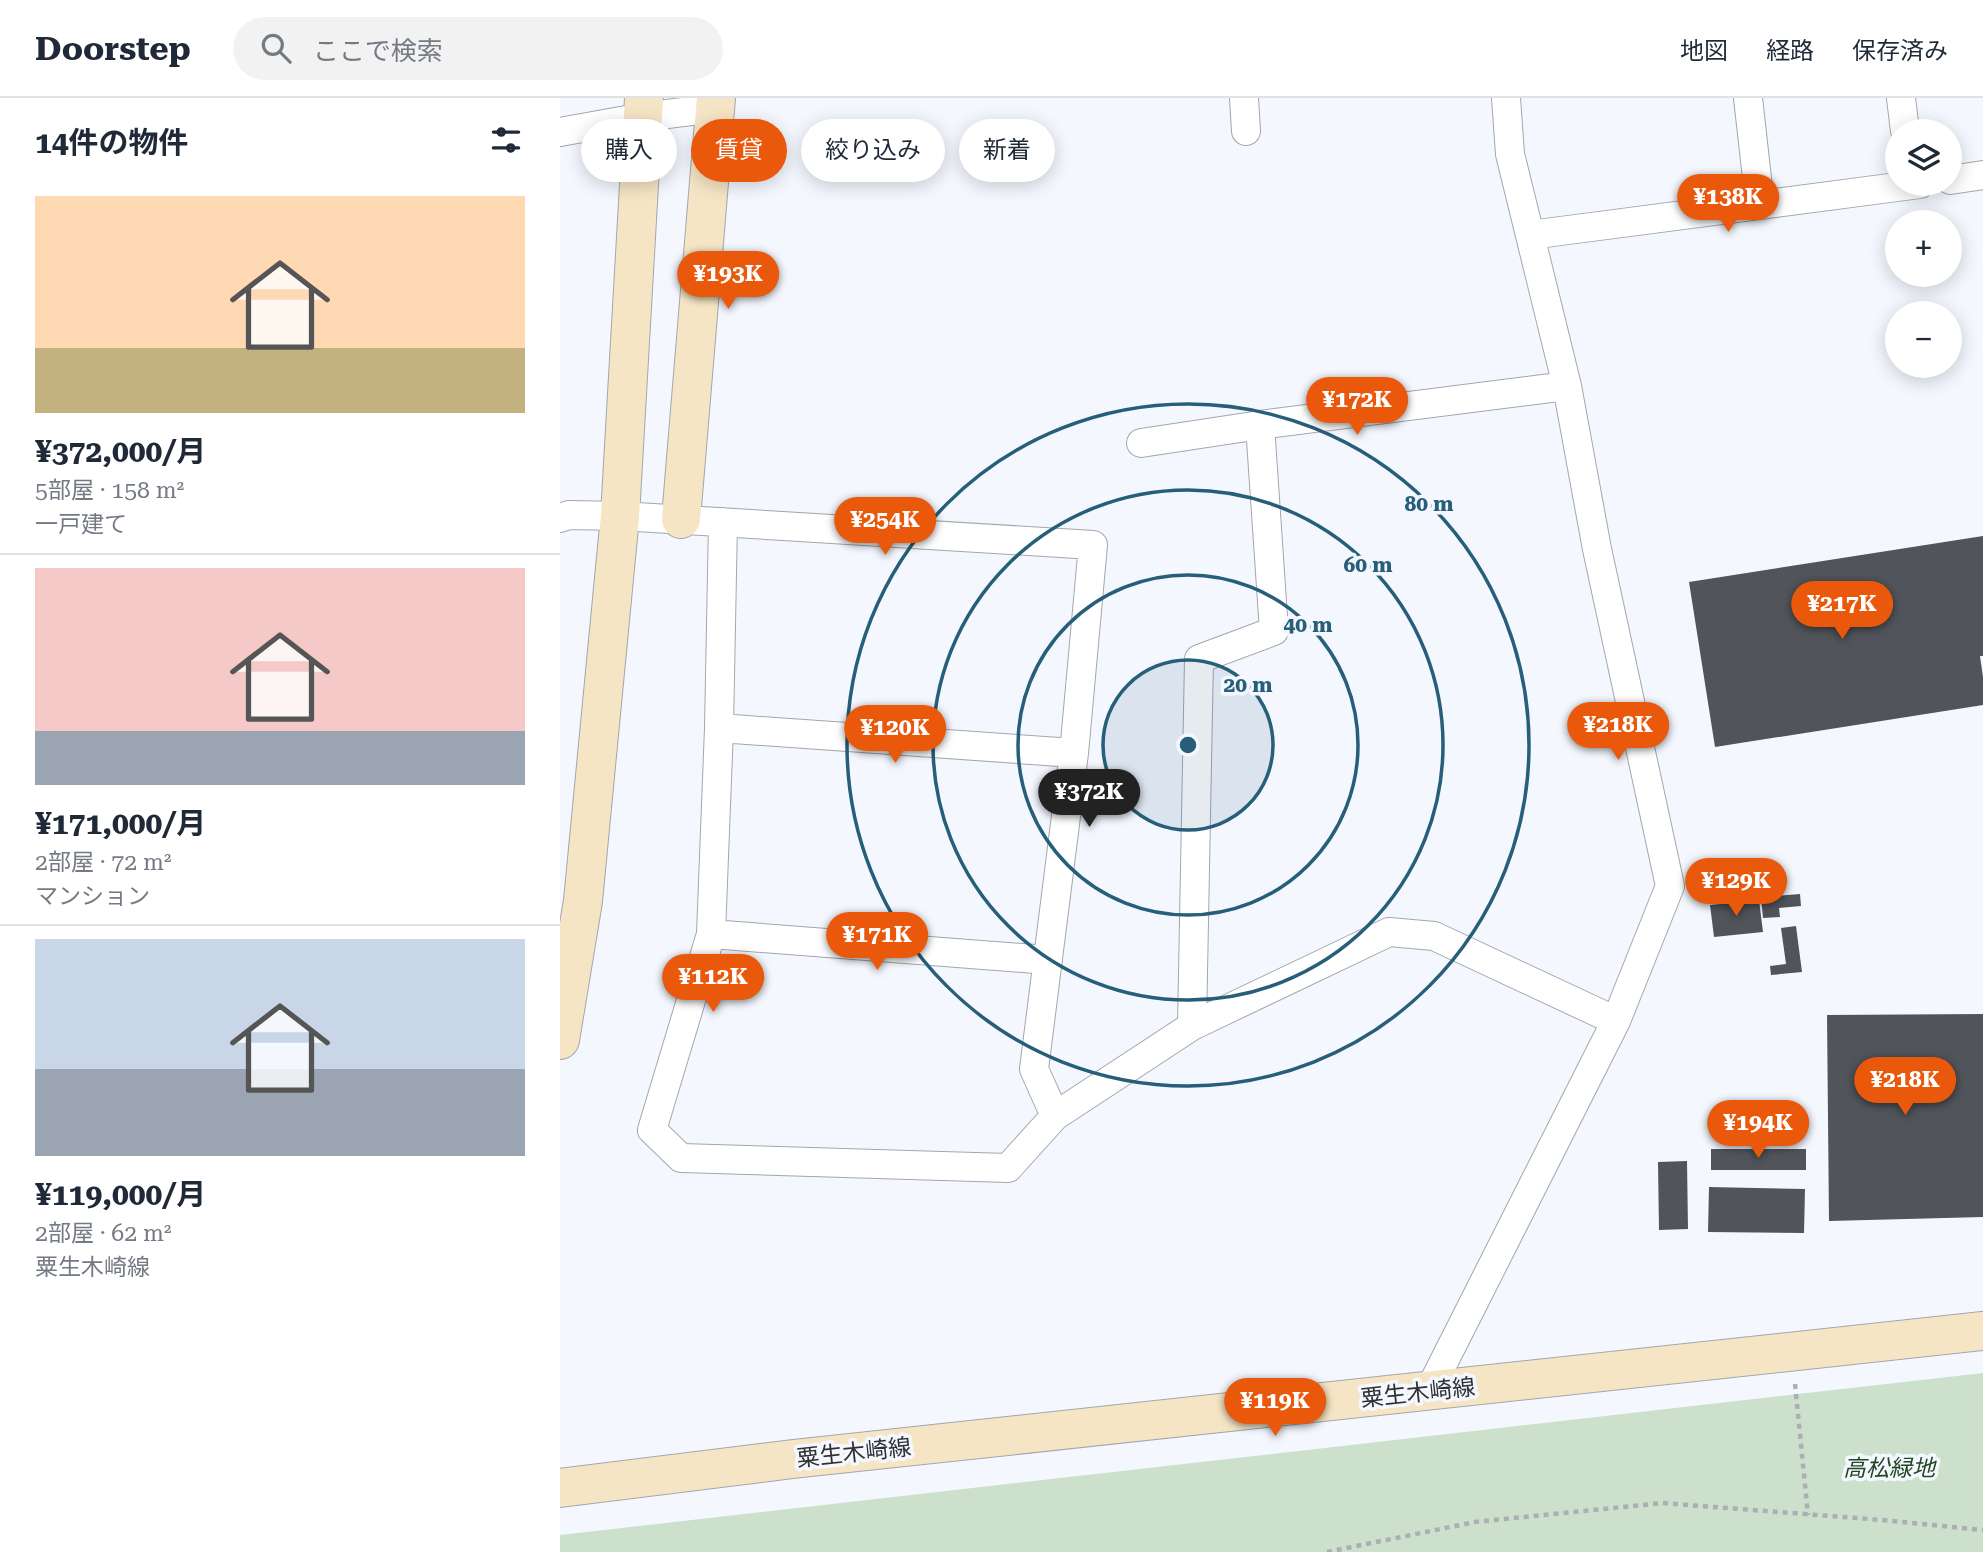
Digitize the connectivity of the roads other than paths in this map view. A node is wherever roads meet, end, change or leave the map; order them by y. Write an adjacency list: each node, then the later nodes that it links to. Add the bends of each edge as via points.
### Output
1 (1244, 98): 8 (street)
2 (1506, 98): 14 (street, via 1510,154)
3 (1748, 98): 13 (street)
4 (1901, 98): 7 (street)
5 (715, 103): 6 (street); 20 (main road)
6 (643, 107): 9 (street); 18 (main road)
7 (1904, 119)
8 (1246, 131)
9 (560, 132)
10 (1983, 175): 11 (street)
11 (1962, 178)
12 (1885, 188): 13 (street)
13 (1760, 205): 14 (street)
14 (1530, 235): 15 (street)
15 (1567, 386): 16 (street); 26 (street, via 1597,549 1670,886)
16 (1260, 425): 17 (street); 27 (street, via 1274,631 1199,659)
17 (1141, 443)
18 (620, 516): 19 (street); 20 (street); 28 (main road, via 583,901)
19 (560, 517)
20 (681, 519): 21 (street)
21 (723, 522): 22 (street); 23 (street, via 1093,545)
22 (719, 728): 23 (street); 24 (street)
23 (1074, 753): 25 (street)
24 (711, 934): 25 (street); 29 (street, via 652,1130 681,1158 1009,1168)
25 (1048, 960): 29 (street, via 1034,1069)
26 (1616, 1021): 27 (street, via 1434,936 1389,932); 31 (street)
27 (1192, 1026): 29 (street)
28 (560, 1040)
29 (1055, 1116)
30 (1983, 1331): 31 (main road, 粟生木崎線)
31 (1428, 1393): 32 (main road, 粟生木崎線)
32 (560, 1488)

